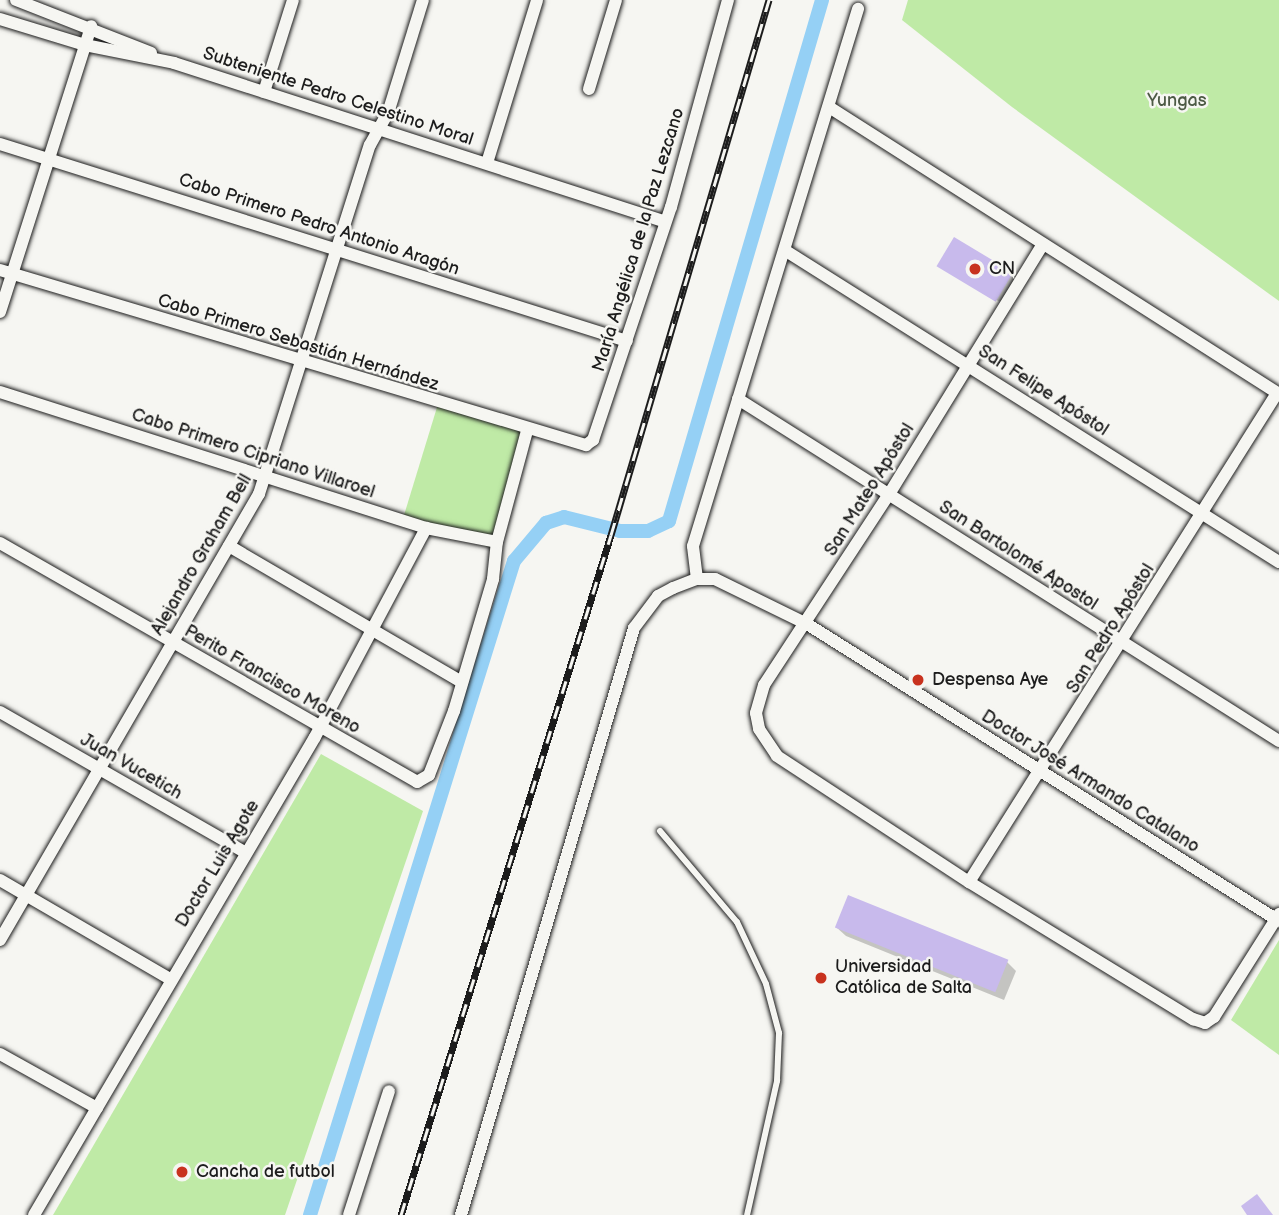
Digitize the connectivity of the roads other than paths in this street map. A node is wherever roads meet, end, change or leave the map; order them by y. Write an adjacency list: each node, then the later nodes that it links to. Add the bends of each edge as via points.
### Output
1 (16, 0): 9 (street)
2 (293, 0): 13 (street)
3 (423, 0): 15 (street, Alejandro Graham Bell)
4 (537, 0): 18 (street)
5 (616, 0): 12 (street)
6 (728, 0): 19 (street, María Angélica de la Paz Lezcano, via 671,207)
7 (858, 9): 14 (street)
8 (0, 19): 10 (street, Subteniente Pedro Celestino Moral)
9 (91, 26): 10 (street); 11 (street)
10 (85, 45): 11 (street, Subteniente Pedro Celestino Moral); 17 (street)
11 (174, 63): 13 (street, Subteniente Pedro Celestino Moral)
12 (589, 89)
13 (264, 92): 15 (street, Subteniente Pedro Celestino Moral)
14 (829, 107): 20 (street); 22 (street)
15 (379, 130): 18 (street, Subteniente Pedro Celestino Moral); 21 (street, Alejandro Graham Bell, via 370,145)
16 (0, 144): 17 (street, Cabo Primero Pedro Antonio Aragón)
17 (49, 159): 21 (street, Cabo Primero Pedro Antonio Aragón); 23 (street)
18 (487, 163): 19 (street, Subteniente Pedro Celestino Moral)
19 (663, 221): 25 (street, María Angélica de la Paz Lezcano)
20 (1043, 244): 27 (street, San Mateo Apóstol); 29 (street)
21 (338, 249): 25 (street, Cabo Primero Pedro Antonio Aragón); 26 (street, Alejandro Graham Bell)
22 (786, 251): 27 (street, San Felipe Apóstol); 30 (street)
23 (6, 271): 24 (street); 26 (street, Cabo Primero Sebastián Hernández)
24 (0, 312)
25 (626, 341): 32 (street, María Angélica de la Paz Lezcano, via 593,440)
26 (302, 363): 31 (street, Cabo Primero Sebastián Hernández); 33 (street, Alejandro Graham Bell)
27 (969, 364): 34 (street, San Mateo Apóstol); 35 (street, San Felipe Apóstol)
28 (0, 392): 33 (street, Cabo Primero Cipriano Villaroel)
29 (1278, 393): 35 (street, San Pedro Apóstol)
30 (738, 399): 34 (street, San Bartolomé Apostol); 41 (street, via 693,546)
31 (527, 431): 32 (street, Cabo Primero Sebastián Hernández); 37 (street)
32 (586, 445)
33 (268, 475): 36 (street, Cabo Primero Cipriano Villaroel); 39 (street, Alejandro Graham Bell)
34 (889, 494): 42 (street, San Mateo Apóstol); 45 (street, San Bartolomé Apostol)
35 (1202, 515): 40 (street, San Felipe Apóstol); 45 (street, San Pedro Apóstol)
36 (426, 528): 37 (street, Cabo Primero Cipriano Villaroel); 43 (street, Doctor Luis Agote)
37 (497, 542): 46 (street, via 493,579)
38 (0, 543): 44 (street, Perito Francisco Moreno)
39 (229, 546): 43 (street); 44 (street, Alejandro Graham Bell)
40 (1279, 562)
41 (697, 579): 42 (street, Doctor José Armando Catalano, via 732,584); 65 (street, via 657,596 634,628)
42 (807, 624): 51 (street, Doctor José Armando Catalano); 55 (street, San Mateo Apóstol, via 758,699 759,729 777,756)
43 (370, 632): 46 (street); 48 (street, Doctor Luis Agote)
44 (172, 642): 48 (street, Perito Francisco Moreno); 50 (street, Alejandro Graham Bell)
45 (1123, 644): 49 (street, San Bartolomé Apostol); 51 (street, San Pedro Apóstol)
46 (462, 682): 48 (street, Perito Francisco Moreno, via 425,780 417,782)
47 (0, 712): 50 (street, Juan Vucetich)
48 (318, 728): 53 (street, Doctor Luis Agote)
49 (1279, 741)
50 (99, 769): 53 (street, Juan Vucetich); 56 (street, Alejandro Graham Bell)
51 (1041, 773): 55 (street, San Pedro Apóstol); 57 (street, Doctor José Armando Catalano)
52 (660, 831): 66 (lane, via 737,922 766,984 779,1034 777,1081)
53 (244, 852): 59 (street, Doctor Luis Agote)
54 (0, 880): 56 (street)
55 (969, 882): 57 (street, via 1205,1023 1214,1017)
56 (26, 894): 58 (street, Alejandro Graham Bell); 59 (street)
57 (1278, 917)
58 (0, 940)
59 (170, 979): 62 (street, Doctor Luis Agote)
60 (0, 1054): 62 (street)
61 (389, 1091): 64 (street)
62 (97, 1108): 63 (street, Doctor Luis Agote)
63 (34, 1215)
64 (349, 1215)
65 (461, 1215)
66 (747, 1215)

